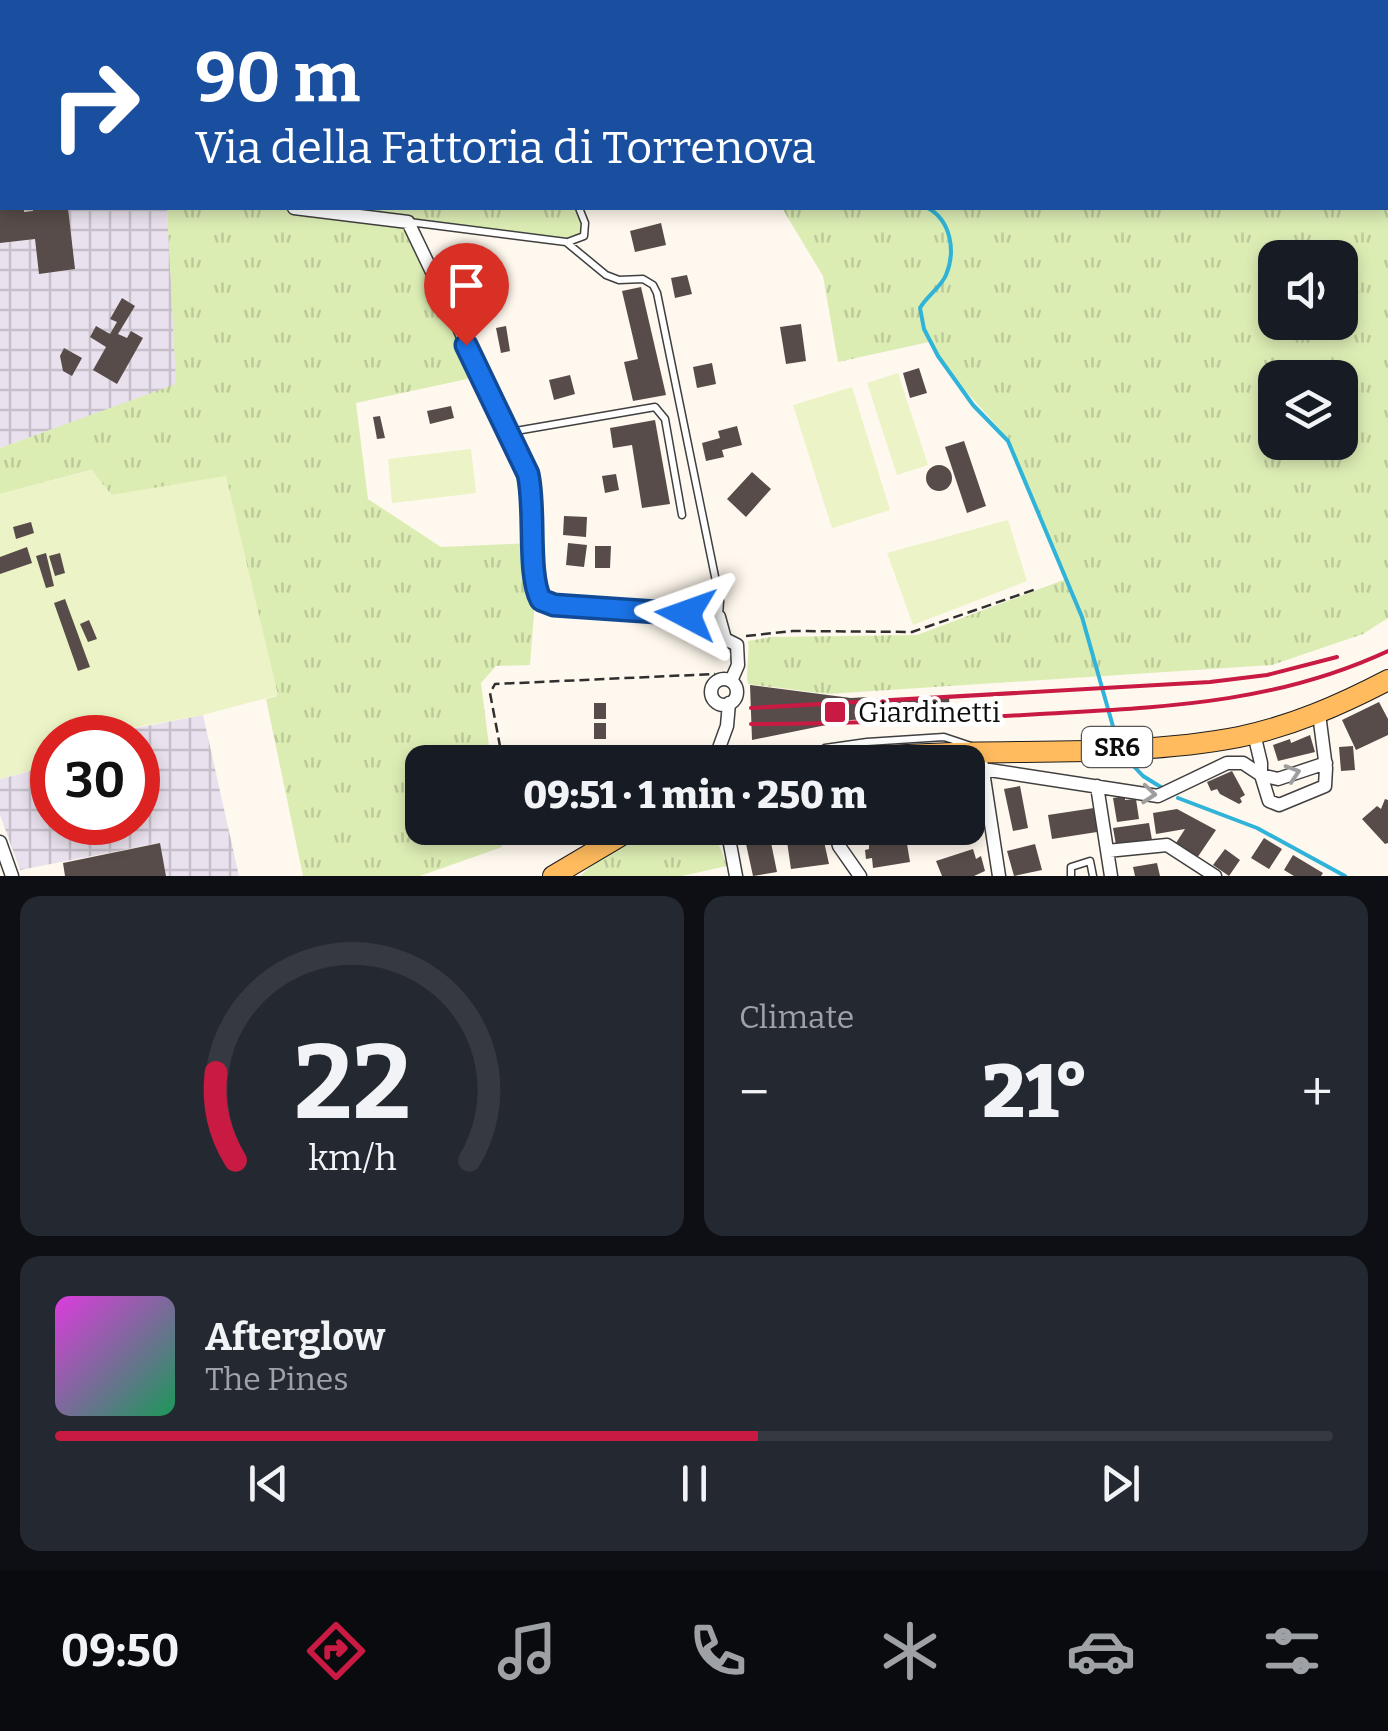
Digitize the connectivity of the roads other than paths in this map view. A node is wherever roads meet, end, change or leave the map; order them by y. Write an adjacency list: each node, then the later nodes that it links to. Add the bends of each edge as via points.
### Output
1 (310, 210): 3 (street)
2 (580, 210): 4 (lane, via 584,236)
3 (408, 222): 4 (lane); 5 (street)
4 (566, 242): 7 (lane, via 611,278 643,280 656,290)
5 (508, 432): 6 (lane, via 655,407 665,419); 7 (street, via 533,497 541,600)
6 (682, 515)
7 (718, 616): 9 (street, via 725,638 737,645)
8 (1388, 680): 11 (main road, SR6)
9 (731, 681): 10 (street, via 736,694); 10 (street, via 716,681 711,692 717,702)
10 (729, 703): 13 (street)
11 (1319, 714): 12 (main road, SR6); 18 (street)
12 (1254, 734): 16 (main road, SR6); 19 (street)
13 (719, 745)
14 (843, 745): 15 (lane, via 927,738)
15 (964, 745)
16 (985, 761)
17 (985, 762): 21 (street)
18 (1326, 763): 19 (street, one-way to 18, via 1278,779); 19 (street, via 1322,790 1282,805 1269,801)
19 (1261, 775): 21 (street, one-way to 19, via 1162,796 1232,762)
20 (985, 780): 31 (street)
21 (1097, 786): 26 (street)
22 (0, 842): 27 (street)
23 (605, 845): 28 (main road)
24 (730, 845): 29 (street)
25 (840, 845): 30 (street)
26 (1107, 851): 34 (street); 35 (street, via 1162,844)
27 (12, 876)
28 (553, 876)
29 (736, 876)
30 (860, 876)
31 (1000, 876)
32 (1071, 876): 33 (lane, via 1070,866 1090,861)
33 (1093, 876)
34 (1111, 876)
35 (1215, 876)

